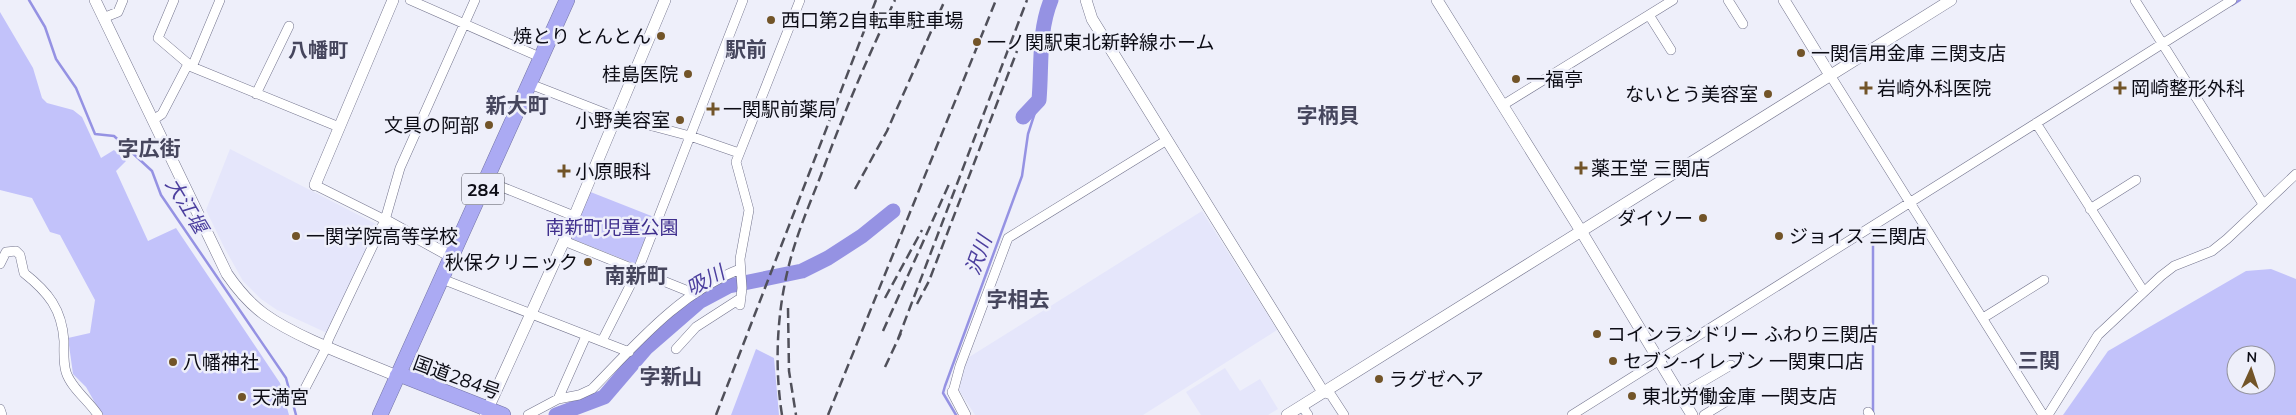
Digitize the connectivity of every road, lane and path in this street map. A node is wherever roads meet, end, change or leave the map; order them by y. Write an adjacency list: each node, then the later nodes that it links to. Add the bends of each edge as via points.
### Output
1 (95, 0): 21 (street)
2 (123, 0): 21 (street, via 118,12)
3 (174, 0): 28 (street, via 158,38)
4 (220, 0): 28 (street)
5 (393, 0): 36 (street)
6 (410, 0): 22 (street)
7 (475, 0): 22 (street)
8 (567, 0): 27 (highway, 284)
9 (666, 0): 33 (street)
10 (743, 0): 37 (street)
11 (800, 0): 39 (street)
12 (1086, 0): 38 (street, via 1092,19)
13 (1437, 0): 32 (street)
14 (1673, 0): 20 (street)
15 (1728, 0): 23 (street)
16 (1784, 0): 29 (street)
17 (1951, 0): 29 (street)
18 (2135, 0): 25 (street)
19 (2232, 0): 25 (street)
20 (1649, 14): 26 (street); 32 (street)
21 (104, 18): 34 (street)
22 (464, 24): 27 (street); 48 (street, via 400,168)
23 (1743, 24)
24 (290, 26): 31 (street)
25 (2162, 44): 35 (street); 45 (street)
26 (1671, 50)
27 (542, 58): 30 (highway, 284)
28 (190, 66): 31 (street); 34 (street, via 162,114)
29 (1830, 75): 44 (street); 49 (street)
30 (530, 84): 33 (street); 42 (highway, 284)
31 (256, 94): 36 (street)
32 (1503, 105): 49 (street)
33 (616, 117): 37 (street); 47 (street)
34 (152, 120): 63 (street, via 228,274 242,295 265,315)
35 (2036, 123): 44 (street); 46 (street)
36 (339, 127): 43 (street)
37 (690, 136): 39 (street); 53 (street)
38 (1168, 140): 69 (street, via 1008,238); 70 (street)
39 (739, 153): 54 (street, via 736,162 749,210)
40 (2296, 174): 45 (street)
41 (2136, 180): 46 (street)
42 (487, 181): 47 (street); 51 (highway, 284)
43 (315, 185): 48 (street)
44 (1910, 202): 60 (street); 66 (street)
45 (2263, 204): 57 (street, via 2212,251 2174,266)
46 (2090, 209): 57 (street)
47 (574, 216): 50 (street)
48 (385, 220): 51 (street); 63 (street)
49 (1581, 230): 66 (street); 70 (street)
50 (564, 240): 53 (street); 59 (street)
51 (452, 257): 55 (highway, 284)
52 (0, 264): 79 (street, via 6,252 16,251 24,273 55,303 63,325 66,370 70,382)
53 (638, 270): 58 (street); 62 (street)
54 (740, 272): 58 (street, via 720,277); 64 (street, via 741,302 696,326)
55 (442, 279): 59 (street); 68 (highway, 284)
56 (2044, 280): 60 (street)
57 (2144, 292): 90 (street, via 2098,335)
58 (692, 293): 65 (street)
59 (531, 313): 61 (street); 77 (street)
60 (1983, 318): 89 (street)
61 (586, 336): 62 (street); 74 (street)
62 (602, 341): 65 (street)
63 (326, 345): 68 (street); 73 (street)
64 (676, 349)
65 (628, 352): 74 (street, via 592,389)
66 (1660, 360): 71 (street); 86 (street)
67 (1731, 365): 71 (street)
68 (397, 376): 77 (highway, 国道284号, via 404,376); 80 (highway)
69 (953, 392): 83 (street)
70 (1324, 392): 76 (street); 85 (street, via 1331,395)
71 (1680, 395): 87 (street)
72 (1737, 395): 88 (street)
73 (301, 396)
74 (558, 399): 82 (street)
75 (0, 409): 78 (street)
76 (1305, 410): 84 (street)
77 (483, 413): 81 (highway, 国道284号)
78 (2, 415)
79 (98, 415)
80 (380, 415)
81 (504, 415)
82 (528, 415)
83 (965, 415)
84 (1287, 415)
85 (1344, 415)
86 (1572, 415)
87 (1692, 415)
88 (1704, 415)
89 (2043, 415)
90 (2048, 415)

